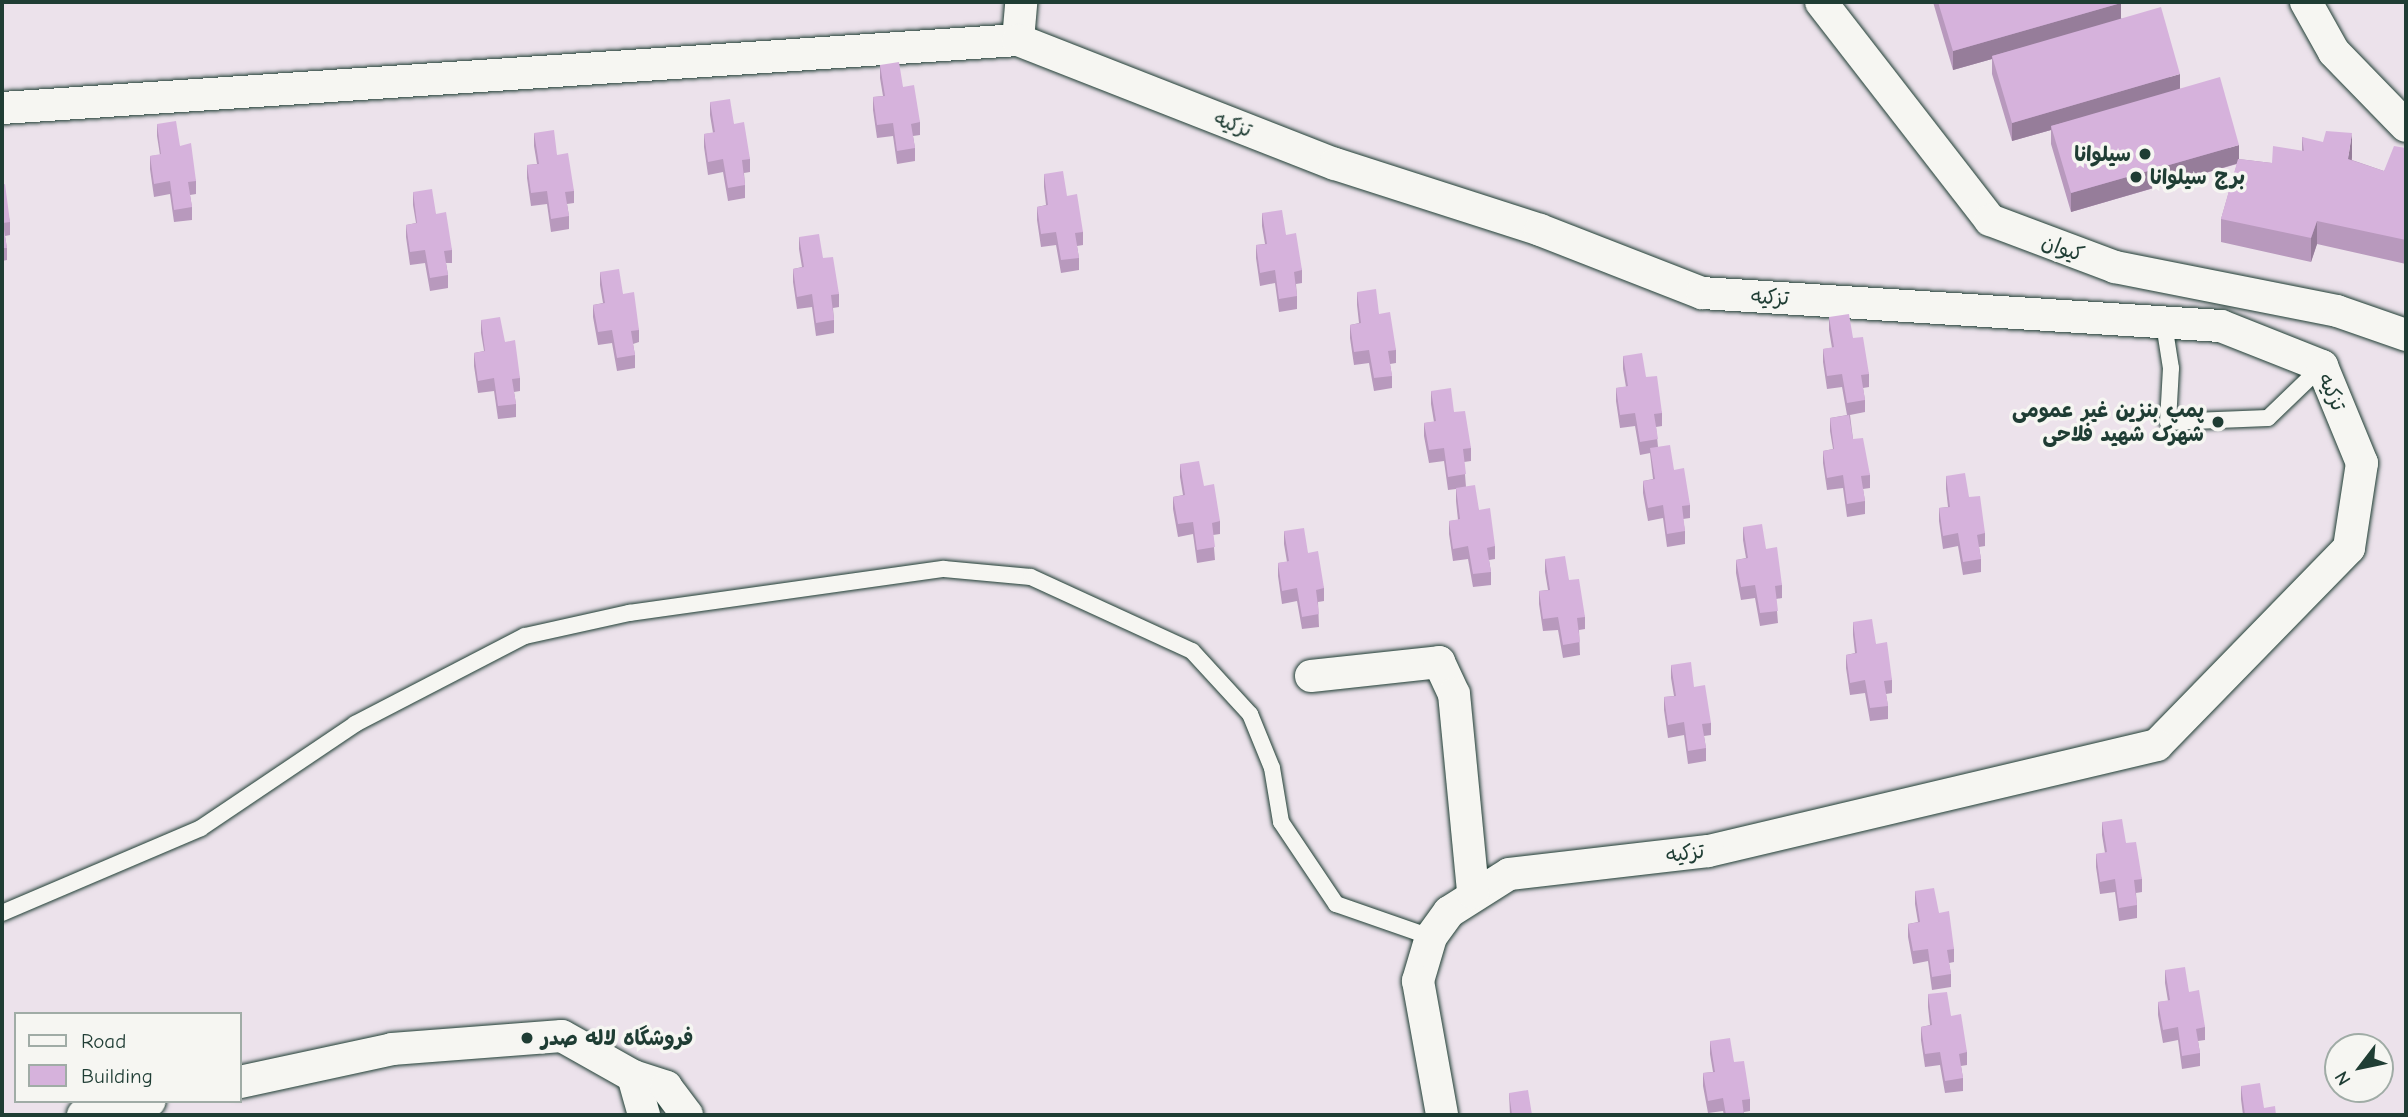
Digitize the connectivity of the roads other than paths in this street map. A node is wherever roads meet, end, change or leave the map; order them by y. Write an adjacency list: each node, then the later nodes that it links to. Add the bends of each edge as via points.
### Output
1 (1021, 2): 4 (street)
2 (1821, 2): 8 (street, کیوان, via 1990,220 2115,267 2337,311)
3 (2305, 2): 6 (street, via 2334,52)
4 (1018, 40): 5 (street); 7 (street, تزکیه, via 1335,164 1540,230 1702,293)
5 (2, 108)
6 (2406, 126)
7 (2164, 324): 9 (street, تزکیه, via 2221,327); 9 (lane, via 2171,368 2168,422 2268,418)
8 (2406, 335)
9 (2322, 366): 11 (street, تزکیه, via 2362,463 2349,548 2157,745 1709,851 1509,874)
10 (1311, 676): 11 (street, via 1439,662 1454,694)
11 (1473, 893): 13 (street, تزکیه, via 1449,912)
12 (2, 913): 13 (lane, via 201,828 355,724 525,636 629,613 944,569 1031,577 1192,651 1250,714 1272,768 1281,822 1336,904)
13 (1431, 937): 20 (street, تزکیه, via 1418,981)
14 (633, 1076): 15 (street, via 562,1035 392,1049); 18 (street); 19 (street, via 666,1087)
15 (242, 1082)
16 (140, 1103): 17 (street)
17 (83, 1115)
18 (644, 1115)
19 (687, 1115)
20 (1442, 1115)

